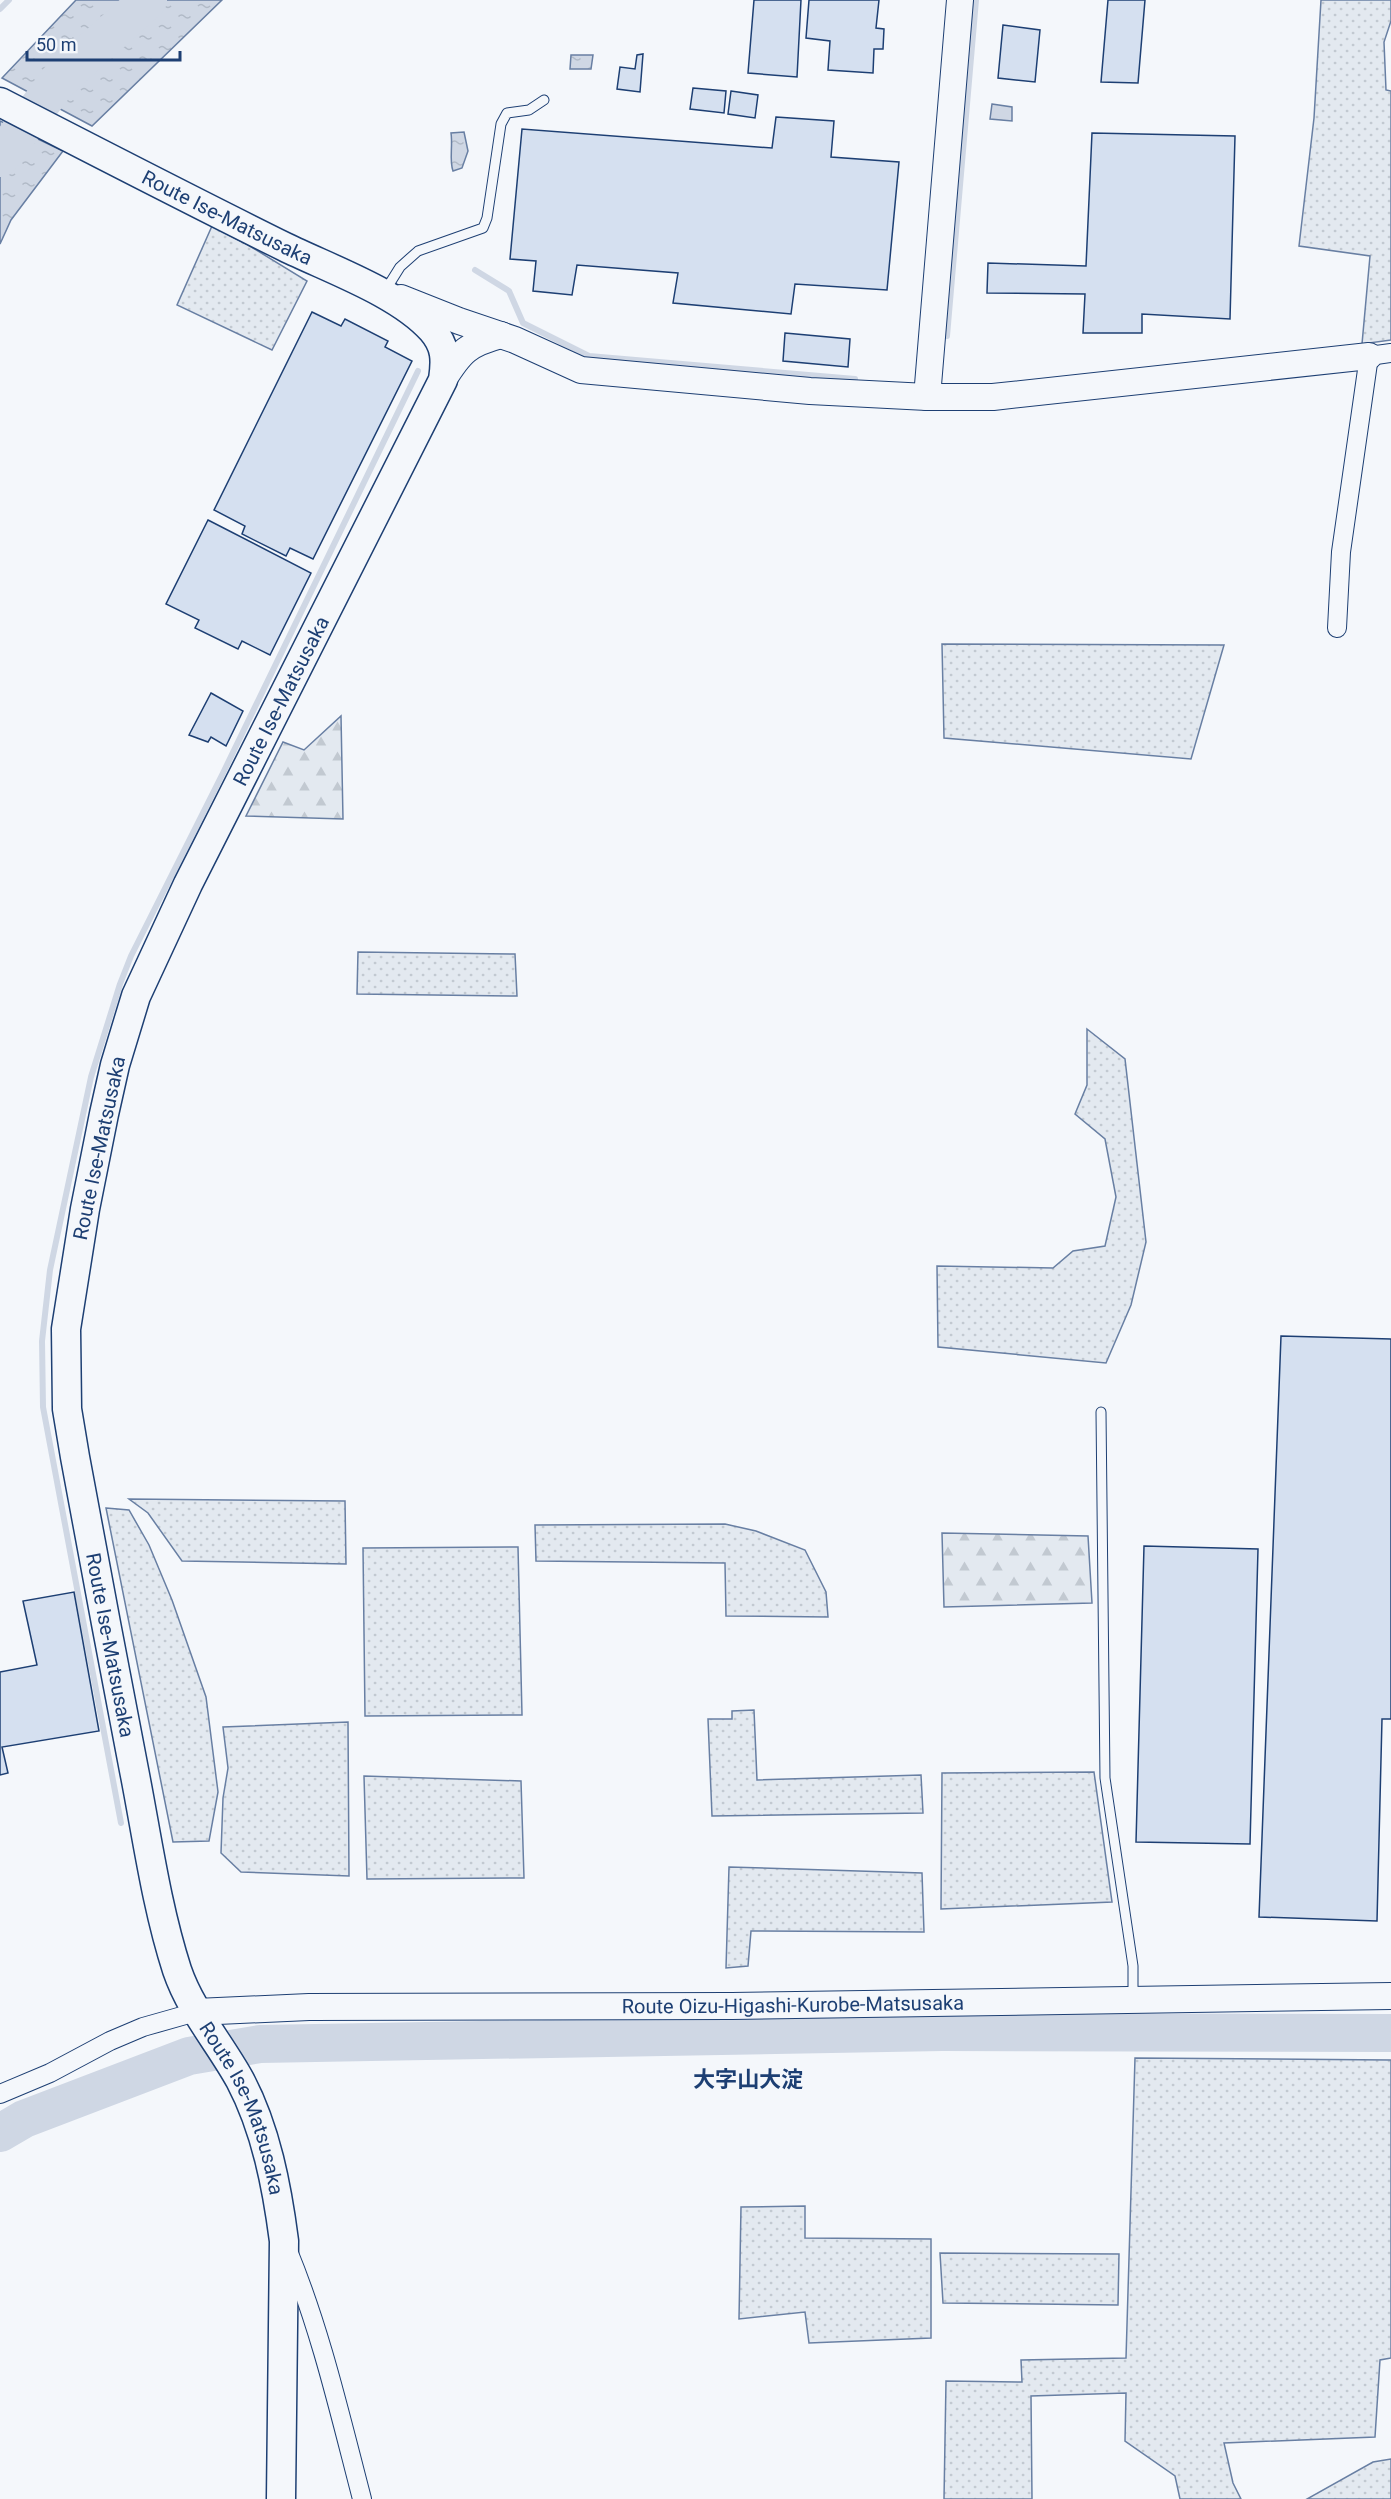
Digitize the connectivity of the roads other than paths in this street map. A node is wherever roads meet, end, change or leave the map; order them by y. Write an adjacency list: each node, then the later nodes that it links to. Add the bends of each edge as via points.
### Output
1 (960, 0): 8 (street)
2 (544, 100): 4 (lane, via 529,110 507,113 501,124 483,228 418,251)
3 (0, 102): 4 (main road, Route Ise-Matsusaka, via 287,248)
4 (375, 287): 5 (street); 7 (main road, Route Ise-Matsusaka, via 435,333 446,361)
5 (501, 335): 7 (street, via 476,341 458,357); 8 (street, via 581,370 810,391)
6 (1380, 355): 8 (street, via 993,397); 9 (street, via 1341,552)
7 (442, 380): 13 (main road, Route Ise-Matsusaka, via 140,986 115,1065 72,1284 66,1366 75,1457 160,1907 177,1969)
8 (927, 397)
9 (1337, 628)
10 (1101, 1412): 12 (lane, via 1105,1778 1133,1966)
11 (1391, 1996): 12 (street, Route Oizu-Higashi-Kurobe-Matsusaka)
12 (1133, 2000): 13 (street, Route Oizu-Higashi-Kurobe-Matsusaka, via 309,2007)
13 (196, 2012): 14 (street, via 143,2027); 15 (main road, Route Ise-Matsusaka, via 249,2098 273,2175)
14 (0, 2094)
15 (284, 2241): 16 (main road, Route Ise-Matsusaka); 17 (street, via 324,2351)
16 (281, 2499)
17 (362, 2499)

